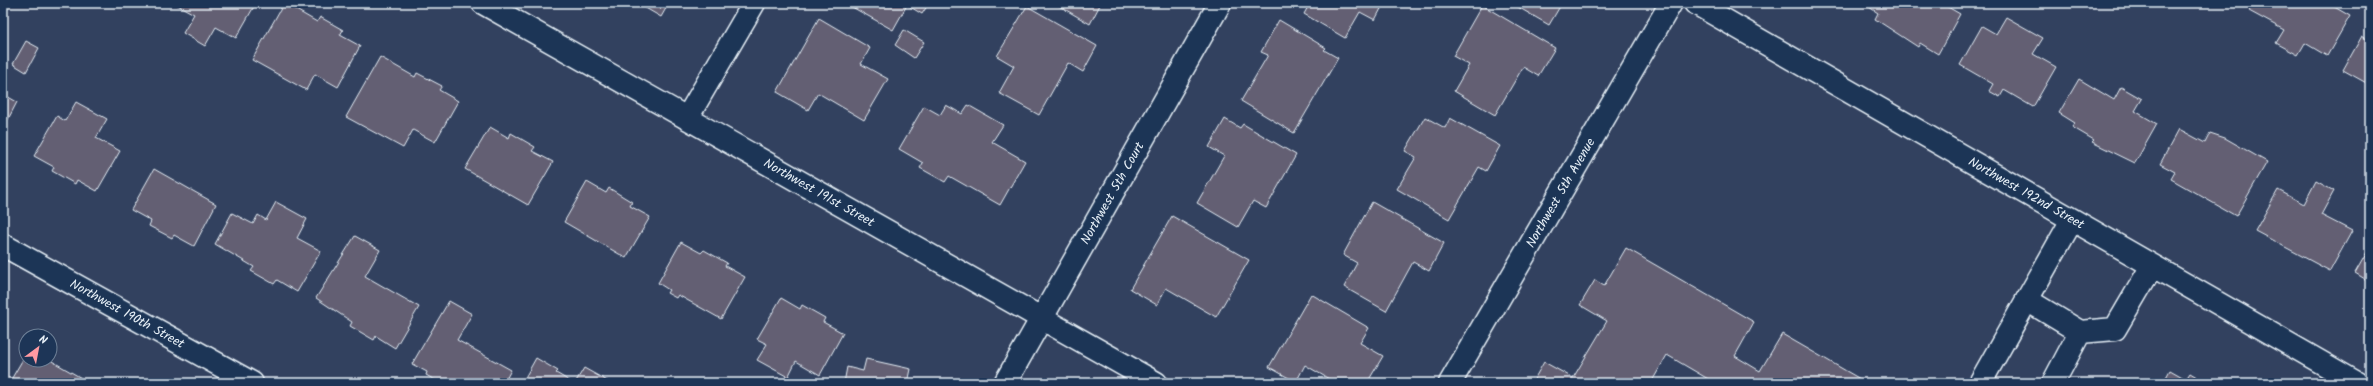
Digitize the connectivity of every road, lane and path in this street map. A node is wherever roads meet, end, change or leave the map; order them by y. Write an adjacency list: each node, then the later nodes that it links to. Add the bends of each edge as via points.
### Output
1 (483, 3): 6 (street, Northwest 191st Street)
2 (754, 3): 6 (street)
3 (1220, 3): 11 (street, Northwest 5th Court)
4 (1671, 3): 16 (street, Northwest 5th Avenue)
5 (1695, 3): 7 (street, Northwest 192nd Street)
6 (687, 118): 11 (street, Northwest 191st Street)
7 (2072, 220): 9 (street, Northwest 192nd Street); 10 (street)
8 (3, 244): 13 (street, Northwest 190th Street)
9 (2152, 266): 12 (street, via 2115,329); 19 (street, Northwest 192nd Street)
10 (2027, 300): 12 (street); 17 (street)
11 (1043, 319): 14 (street, Northwest 5th Court); 15 (street, Northwest 191st Street)
12 (2080, 332): 18 (street)
13 (252, 383)
14 (1005, 383)
15 (1156, 383)
16 (1450, 383)
17 (1980, 383)
18 (2053, 383)
19 (2357, 383)

